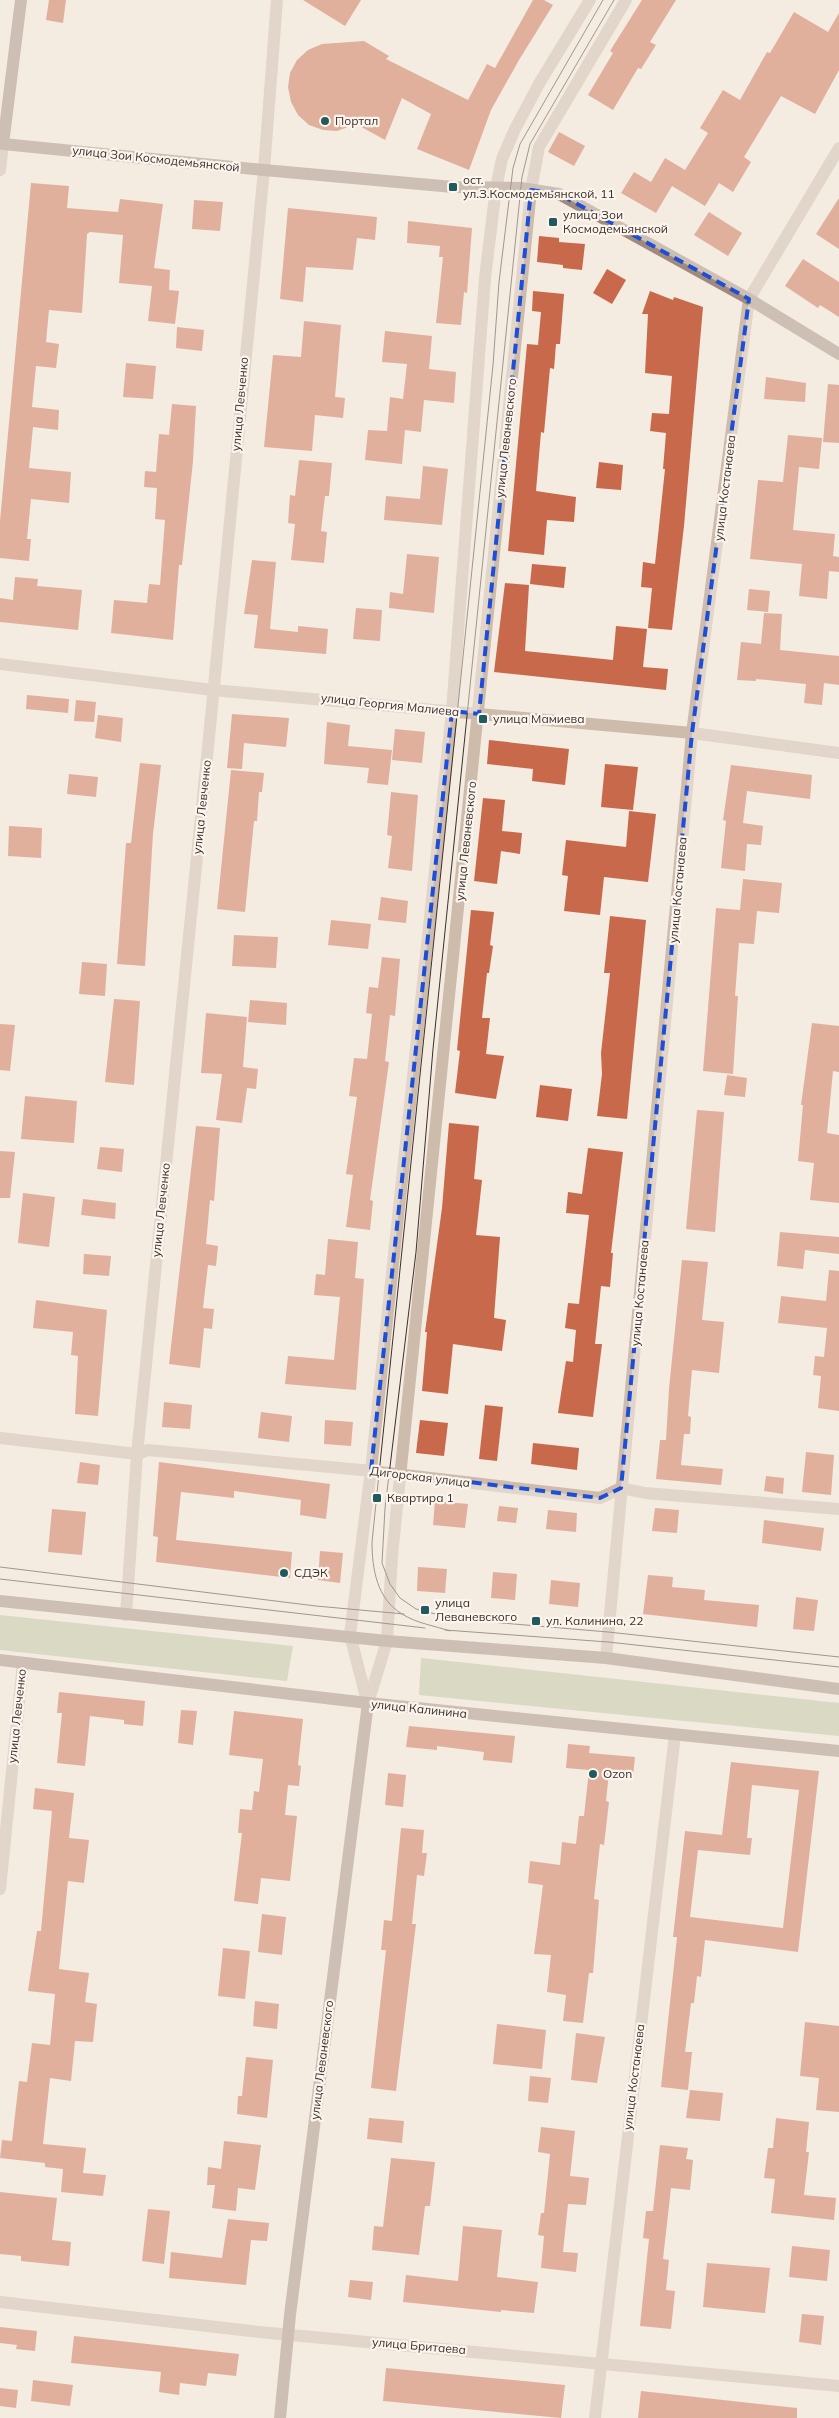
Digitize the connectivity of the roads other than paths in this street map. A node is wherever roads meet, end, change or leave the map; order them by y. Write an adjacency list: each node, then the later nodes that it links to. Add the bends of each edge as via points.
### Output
1 (21, 0): 5 (street)
2 (590, 0): 9 (street, улица Леваневского, via 514,129 502,159)
3 (626, 0): 10 (street, улица Леваневского, via 539,146)
4 (273, 1): 8 (street, улица Левченко)
5 (1, 144): 7 (street); 8 (street, улица Зои Космодемьянской)
6 (839, 148): 11 (street, улица Костанаева)
7 (0, 170)
8 (264, 170): 9 (street, улица Зои Космодемьянской); 14 (street, улица Левченко)
9 (496, 188): 10 (street, улица Зои Космодемьянской); 15 (street, улица Леваневского, via 485,278)
10 (531, 190): 11 (street, улица Зои Космодемьянской, via 560,194); 16 (street, улица Леваневского)
11 (749, 299): 12 (street, улица Зои Космодемьянской); 17 (street, улица Костанаева)
12 (839, 354)
13 (0, 664): 14 (street, улица Георгия Малиева)
14 (213, 690): 15 (street, улица Георгия Малиева); 20 (street, улица Левченко)
15 (452, 711): 16 (street, улица Георгия Малиева); 21 (street, улица Леваневского)
16 (479, 714): 17 (street, улица Георгия Малиева); 22 (street, улица Леваневского)
17 (692, 733): 18 (street, улица Георгия Малиева); 23 (street, улица Костанаева)
18 (839, 752)
19 (0, 1438): 20 (street, Дигорская улица)
20 (137, 1454): 21 (street, Дигорская улица, via 148,1450); 26 (street, улица Левченко)
21 (371, 1470): 22 (street, Дигорская улица); 27 (street, улица Леваневского)
22 (400, 1475): 23 (street, Дигорская улица, via 600,1498); 28 (street, улица Леваневского)
23 (621, 1488): 24 (street, via 645,1493); 29 (street, улица Костанаева)
24 (839, 1509)
25 (0, 1601): 26 (street)
26 (126, 1615): 27 (street)
27 (350, 1635): 28 (street); 33 (street, улица Леваневского)
28 (387, 1641): 29 (street); 33 (street, улица Леваневского)
29 (606, 1658): 32 (street)
30 (0, 1660): 31 (street, улица Калинина)
31 (23, 1663): 33 (street, улица Калинина); 36 (street, улица Левченко)
32 (839, 1689)
33 (368, 1703): 34 (street, улица Калинина); 38 (street, улица Леваневского)
34 (675, 1736): 35 (street, улица Калинина); 39 (street, улица Костанаева)
35 (839, 1751)
36 (0, 1889)
37 (0, 2302): 38 (street, улица Бритаева)
38 (288, 2334): 39 (street, улица Бритаева); 41 (street, улица Леваневского)
39 (600, 2362): 40 (street, улица Бритаева); 42 (street, улица Костанаева)
40 (839, 2386)
41 (280, 2418)
42 (595, 2418)

